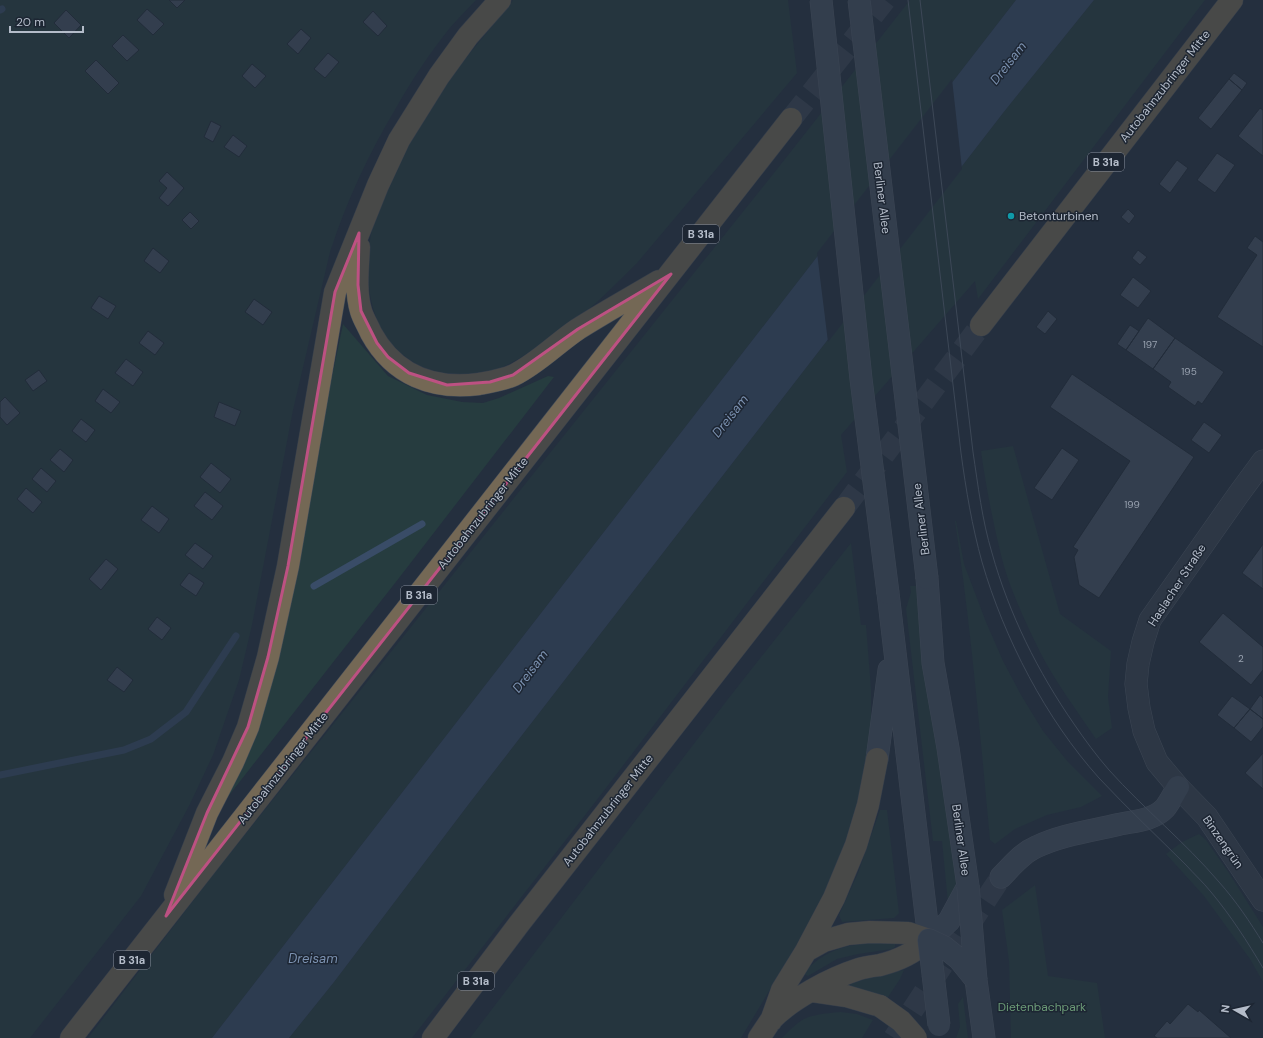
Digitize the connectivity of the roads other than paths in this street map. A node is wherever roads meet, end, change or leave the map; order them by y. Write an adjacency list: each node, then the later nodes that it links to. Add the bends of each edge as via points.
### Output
1 (500, 0): 6 (highway, via 468,36 418,108 399,140)
2 (821, 0): 11 (main road, bridge, via 861,379)
3 (859, 0): 15 (main road, Berliner Allee, bridge, via 927,578 933,663)
4 (1232, 0): 8 (highway, Autobahnzubringer Mitte / B 31a)
5 (791, 119): 7 (highway, Autobahnzubringer Mitte / B 31a)
6 (359, 233): 7 (highway, via 358,285 361,311 377,343 388,357 409,373 426,381 447,385 466,386 513,375 578,330); 17 (highway, via 336,292 288,566 268,657 248,727 208,813)
7 (671, 274): 17 (highway, Autobahnzubringer Mitte / B 31a)
8 (981, 325)
9 (1263, 461): 13 (street, Haslacher Straße, via 1150,620 1143,642 1136,684 1144,731 1157,762)
10 (844, 508): 25 (highway, Autobahnzubringer Mitte / B 31a)
11 (892, 631): 12 (main road); 18 (main road)
12 (877, 759): 19 (highway, via 868,805 856,845 834,898)
13 (1178, 787): 14 (main road, via 1165,808 1154,815 1061,838 1036,847 1024,854); 16 (street, Binzengrün, via 1207,817)
14 (1001, 877)
15 (968, 886): 18 (main road, via 949,921); 20 (main road, Berliner Allee, bridge)
16 (1263, 900)
17 (166, 916): 24 (highway, Autobahnzubringer Mitte / B 31a)
18 (929, 940): 19 (highway, via 908,933 870,932 848,934 824,941); 20 (main road, bridge, via 944,947 959,959); 21 (highway, via 904,957 840,976); 23 (main road, bridge)
19 (806, 951): 22 (highway, via 782,990)
20 (976, 980): 28 (main road, Berliner Allee)
21 (812, 991): 22 (highway, via 793,1002); 27 (highway, bridge, via 846,996 880,1006 901,1021)
22 (771, 1021): 26 (highway)
23 (940, 1032)
24 (71, 1038)
25 (433, 1038)
26 (759, 1038)
27 (916, 1038)
28 (984, 1038)

